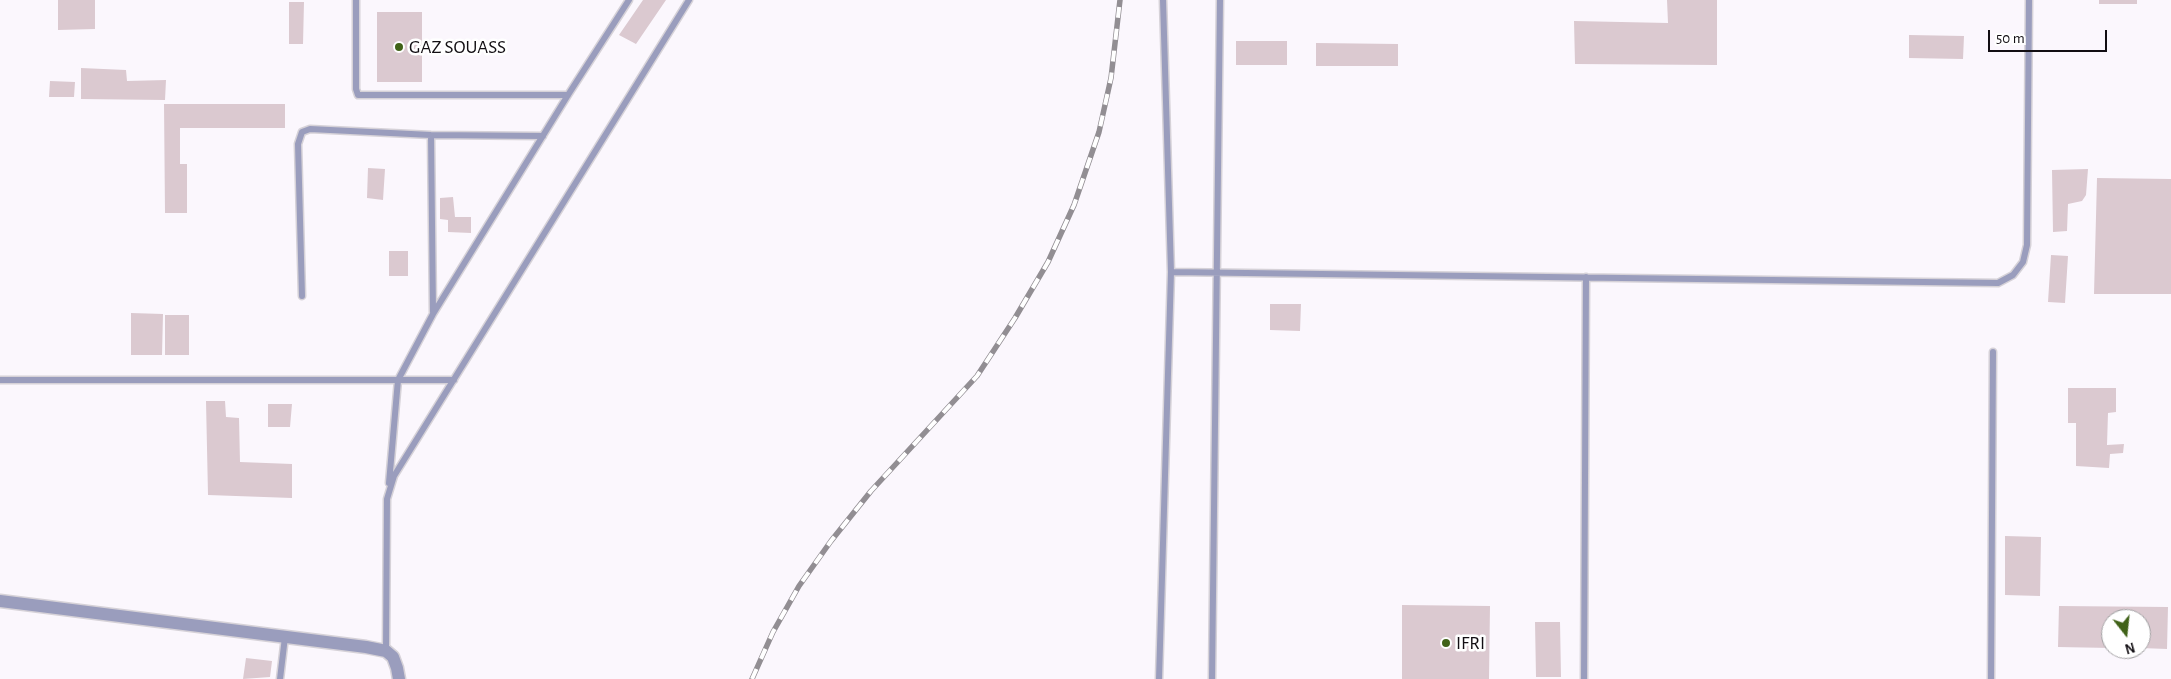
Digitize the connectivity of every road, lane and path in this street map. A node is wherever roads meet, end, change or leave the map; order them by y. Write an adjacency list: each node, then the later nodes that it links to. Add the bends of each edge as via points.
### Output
1 (356, 0): 7 (lane, via 358,95)
2 (629, 0): 7 (lane)
3 (689, 0): 18 (lane)
4 (1163, 0): 10 (lane)
5 (1220, 0): 11 (lane)
6 (2029, 0): 12 (lane, via 2027,245 2023,262 2013,275 1998,283 1983,284)
7 (568, 95): 9 (lane)
8 (431, 135): 9 (lane); 13 (lane, via 310,129 302,132 298,144); 14 (lane)
9 (543, 136): 14 (lane)
10 (1171, 272): 11 (lane); 25 (lane)
11 (1216, 272): 12 (lane); 26 (lane)
12 (1586, 277): 27 (lane)
13 (302, 296)
14 (434, 314): 17 (lane)
15 (1993, 352): 28 (lane)
16 (0, 380): 17 (lane)
17 (398, 380): 18 (lane); 19 (lane)
18 (454, 380): 19 (lane, via 394,476)
19 (388, 499): 22 (lane)
20 (0, 601): 21 (street)
21 (285, 637): 22 (street); 23 (lane)
22 (386, 651): 24 (street, via 393,657)
23 (280, 679)
24 (399, 679)
25 (1159, 679)
26 (1212, 679)
27 (1584, 679)
28 (1991, 679)

